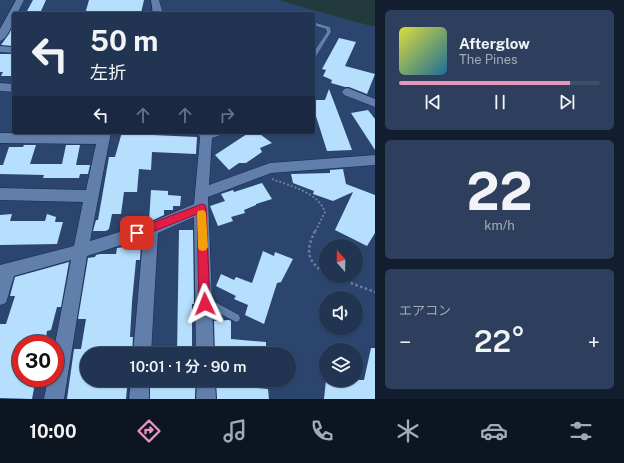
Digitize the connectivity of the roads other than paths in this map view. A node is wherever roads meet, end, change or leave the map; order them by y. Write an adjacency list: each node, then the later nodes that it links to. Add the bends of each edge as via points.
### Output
1 (20, 0): 3 (street)
2 (155, 0): 4 (street)
3 (15, 12)
4 (158, 12)
5 (0, 19): 6 (street)
6 (12, 19): 8 (street)
7 (315, 24): 11 (lane, via 328,28 329,32)
8 (0, 38)
9 (0, 49): 10 (street)
10 (12, 50)
11 (315, 54)
12 (0, 88): 13 (street)
13 (12, 88)
14 (348, 92): 15 (street)
15 (375, 104)
16 (205, 135): 22 (street)
17 (104, 136): 18 (street); 21 (street)
18 (0, 138)
19 (375, 160): 22 (street, via 269,174)
20 (0, 194): 21 (street)
21 (92, 196): 24 (street)
22 (201, 201): 23 (street); 27 (street)
23 (151, 229): 24 (street); 29 (street)
24 (80, 252): 25 (street); 33 (street)
25 (4, 271): 26 (street)
26 (0, 298)
27 (205, 304): 28 (lane, via 210,304); 30 (street)
28 (236, 318)
29 (143, 347)
30 (205, 347)
31 (140, 387): 34 (street)
32 (206, 387): 35 (street)
33 (54, 399)
34 (139, 399)
35 (206, 399)

